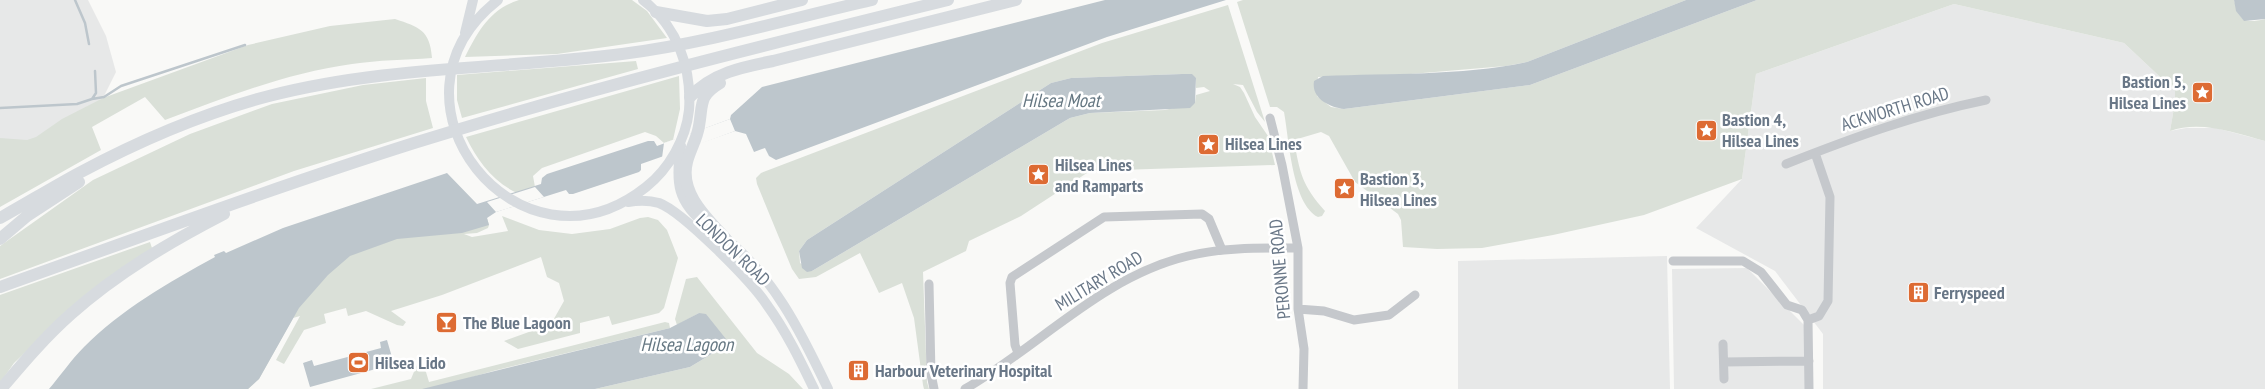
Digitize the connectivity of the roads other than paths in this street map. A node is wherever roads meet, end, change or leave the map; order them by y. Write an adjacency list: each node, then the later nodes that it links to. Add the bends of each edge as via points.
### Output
1 (473, 0): 9 (main road)
2 (498, 0): 9 (main road, via 475,21)
3 (643, 0): 8 (main road)
4 (802, 0): 8 (highway, via 707,21)
5 (872, 0): 14 (highway, via 724,36 624,54 407,71 312,86 217,112)
6 (948, 0): 18 (highway, via 632,79 414,143)
7 (1016, 0): 10 (highway)
8 (656, 12): 11 (main road, via 670,28 682,53)
9 (464, 38): 19 (main road, via 450,80 450,104 462,150 473,166 498,192 532,209 572,215)
10 (773, 61): 11 (highway, via 725,73); 16 (highway, via 737,75 705,95 700,124)
11 (690, 97): 16 (main road)
12 (1986, 100): 15 (street, ACKWORTH ROAD, via 1929,112)
13 (1270, 118): 23 (street, PERONNE ROAD)
14 (134, 147): 20 (highway, via 81,172); 21 (highway, via 27,216)
15 (1815, 152): 17 (street, ACKWORTH ROAD); 30 (street, via 1830,198 1828,301 1819,316)
16 (680, 158): 19 (main road, via 637,195); 22 (highway, via 690,193 699,209)
17 (1786, 164)
18 (295, 182): 27 (highway); 36 (highway, via 168,244 118,278 72,313 28,356)
19 (618, 205): 37 (main road, LONDON ROAD, via 640,200 659,203 732,264 776,319)
20 (0, 218)
21 (0, 239)
22 (726, 239): 38 (main road, LONDON ROAD, via 776,293)
23 (1298, 248): 24 (street, MILITARY ROAD); 29 (street, PERONNE ROAD)
24 (1222, 250): 32 (street, MILITARY ROAD, via 1175,260 1127,279); 32 (street, via 1209,219 1202,214 1104,217 1012,277)
25 (1672, 261): 30 (street, via 1743,261 1761,272 1787,306 1802,310)
26 (929, 284): 39 (street, via 930,374)
27 (0, 287)
28 (1415, 295): 29 (street, via 1389,315 1354,320 1324,311)
29 (1298, 309): 41 (street, PERONNE ROAD, via 1304,349)
30 (1808, 320): 33 (street)
31 (1723, 344): 34 (street)
32 (1018, 353): 40 (street, MILITARY ROAD)
33 (1809, 360): 34 (street); 42 (street)
34 (1724, 362): 35 (street)
35 (1724, 378)
36 (1, 389)
37 (814, 389)
38 (828, 389)
39 (934, 389)
40 (965, 389)
41 (1303, 389)
42 (1809, 389)

